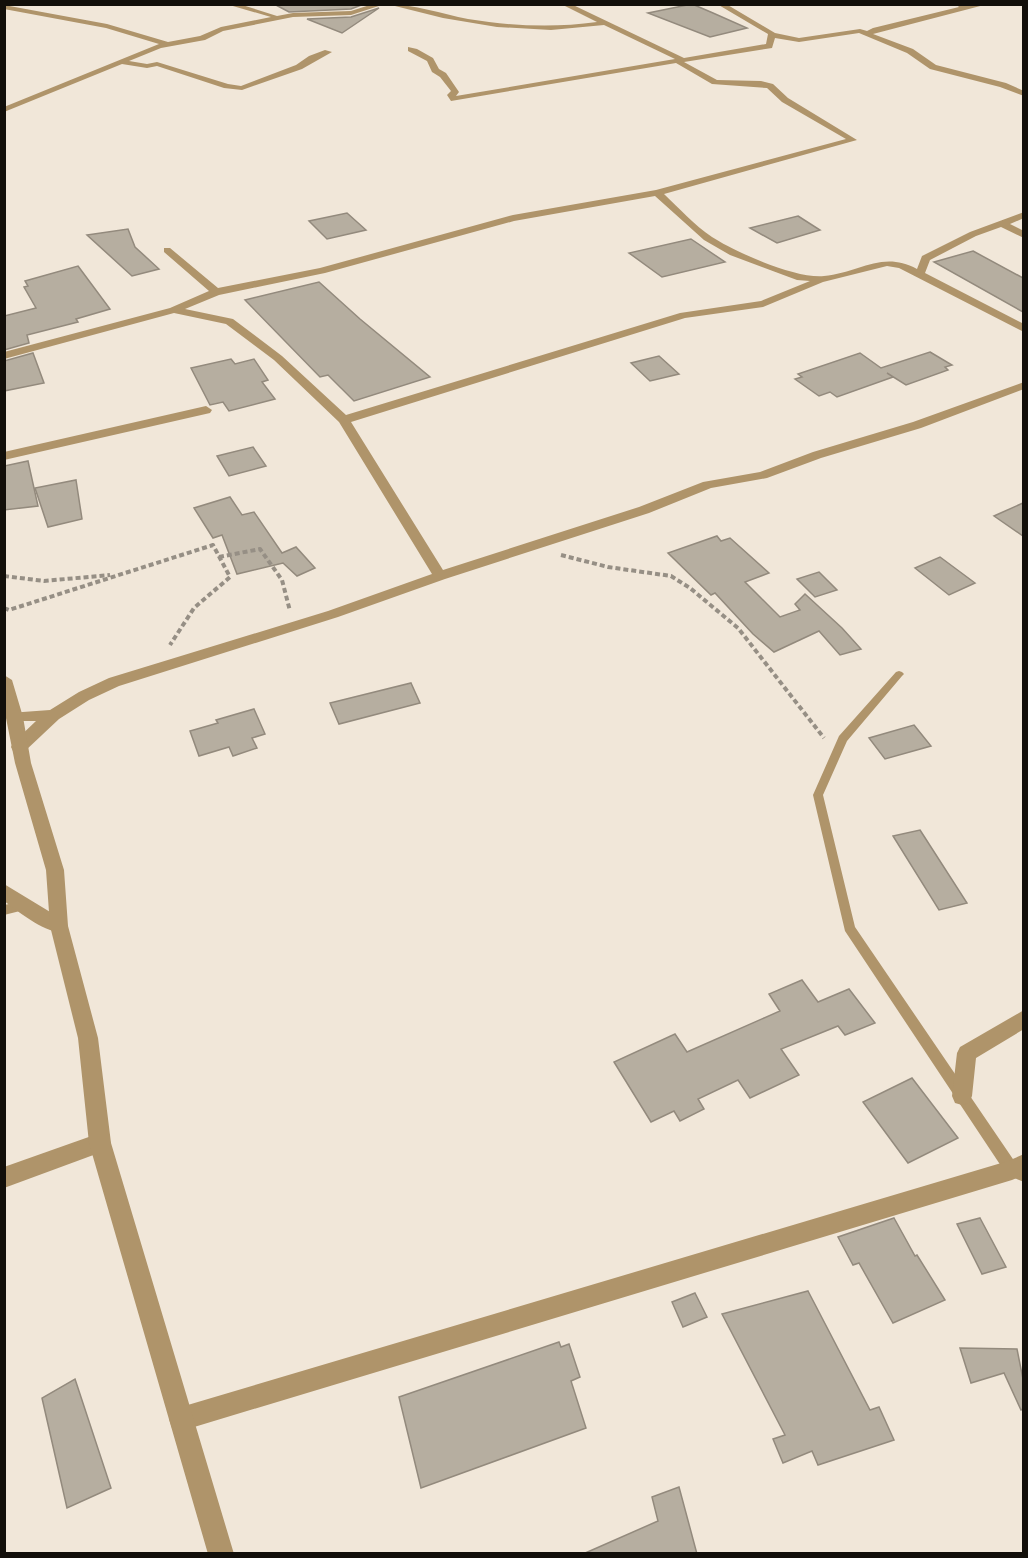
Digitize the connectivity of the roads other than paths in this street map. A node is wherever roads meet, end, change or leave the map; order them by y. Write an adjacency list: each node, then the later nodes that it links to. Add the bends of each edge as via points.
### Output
1 (229, 4): 11 (street)
2 (382, 4): 11 (street, via 351,13)
3 (390, 4): 12 (street, via 521,29)
4 (564, 4): 12 (street)
5 (704, 4): 6 (street)
6 (710, 4)
7 (720, 4): 14 (street)
8 (985, 4): 10 (street)
9 (6, 5): 15 (street, via 107,26)
10 (961, 6): 13 (street)
11 (281, 17): 15 (street)
12 (606, 23): 18 (street)
13 (867, 34): 14 (street, via 860,31 799,40); 20 (street, via 910,51 933,67)
14 (771, 35): 18 (street, via 769,46)
15 (168, 45): 19 (street)
16 (411, 49): 18 (street, via 431,60 455,92 451,95 454,99)
17 (328, 52): 19 (street, via 242,88 227,87 157,64)
18 (680, 61): 22 (street, via 716,82 757,82 780,92 784,100 853,140)
19 (121, 62): 21 (street)
20 (1023, 94)
21 (4, 110)
22 (657, 192): 28 (street, via 707,238 733,254 801,278); 29 (street, via 513,218 321,271)
23 (1023, 215): 24 (street)
24 (1001, 223): 25 (street); 27 (street, via 926,258)
25 (1023, 235)
26 (167, 250): 29 (street)
27 (920, 274): 28 (street, via 887,263); 31 (street)
28 (824, 279): 35 (street, via 763,304 684,315)
29 (216, 292): 30 (street)
30 (174, 310): 32 (street); 35 (street, via 229,321 278,358)
31 (1023, 329)
32 (4, 356)
33 (1023, 385): 37 (street, via 917,425 763,475 708,485 644,510)
34 (206, 410): 36 (street)
35 (345, 420): 37 (street)
36 (4, 456)
37 (440, 576): 40 (street, via 294,627 114,682)
38 (899, 674): 48 (lane, via 843,739 818,795 849,928)
39 (4, 680): 41 (street)
40 (54, 715): 41 (street); 42 (street)
41 (15, 717): 42 (street)
42 (19, 747): 46 (street, via 55,870)
43 (4, 891): 44 (street)
44 (24, 906): 45 (lane); 46 (street)
45 (4, 910)
46 (59, 926): 49 (street, via 88,1038)
47 (1023, 1018): 48 (street, via 967,1053)
48 (962, 1096): 50 (lane)
49 (100, 1143): 51 (street); 52 (street)
50 (1020, 1170): 52 (street)
51 (4, 1178)
52 (181, 1419): 53 (street)
53 (221, 1554)

